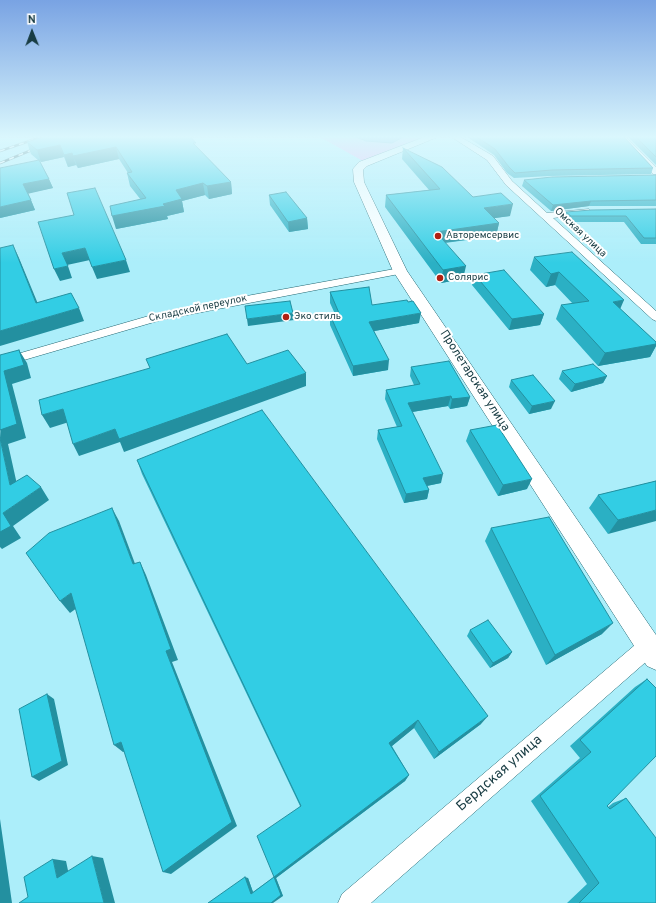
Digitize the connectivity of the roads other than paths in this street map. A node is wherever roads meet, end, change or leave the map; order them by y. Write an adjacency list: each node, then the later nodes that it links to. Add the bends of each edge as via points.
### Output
1 (359, 178): 7 (street, Пролетарская улица)
2 (505, 178): 4 (street, Омская улица)
3 (522, 182): 4 (street)
4 (508, 183): 6 (street, Омская улица)
5 (596, 210): 6 (street)
6 (545, 216): 8 (street, Омская улица)
7 (400, 271): 9 (street, Складской переулок, via 159,317); 10 (street, Пролетарская улица)
8 (656, 317)
9 (0, 363)
10 (652, 651): 11 (street, Бердская улица)
11 (351, 903)

